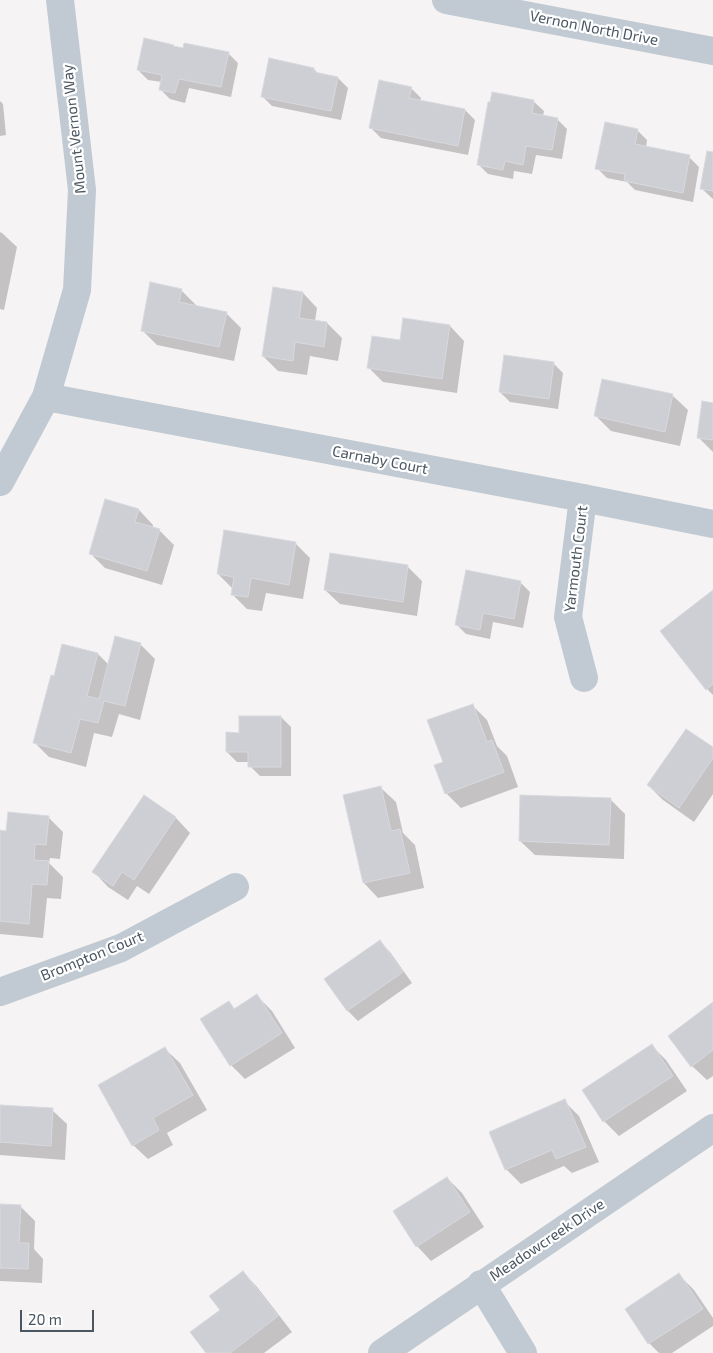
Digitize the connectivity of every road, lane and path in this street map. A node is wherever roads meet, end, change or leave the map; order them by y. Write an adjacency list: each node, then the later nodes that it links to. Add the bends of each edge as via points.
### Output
1 (60, 0): 4 (street, Mount Vernon Way, via 82,190 77,290)
2 (446, 0): 3 (street, Vernon North Drive)
3 (713, 51)
4 (46, 397): 5 (street, Mount Vernon Way); 6 (street, Carnaby Court)
5 (0, 482)
6 (583, 498): 7 (street, Carnaby Court); 8 (street, Yarmouth Court, via 568,617)
7 (713, 524)
8 (584, 678)
9 (235, 887): 10 (street, Brompton Court, via 121,948)
10 (0, 992)
11 (713, 1128): 12 (street, Meadowcreek Drive)
12 (481, 1284): 13 (street, Meadowcreek Drive); 14 (street)
13 (382, 1353)
14 (523, 1353)

